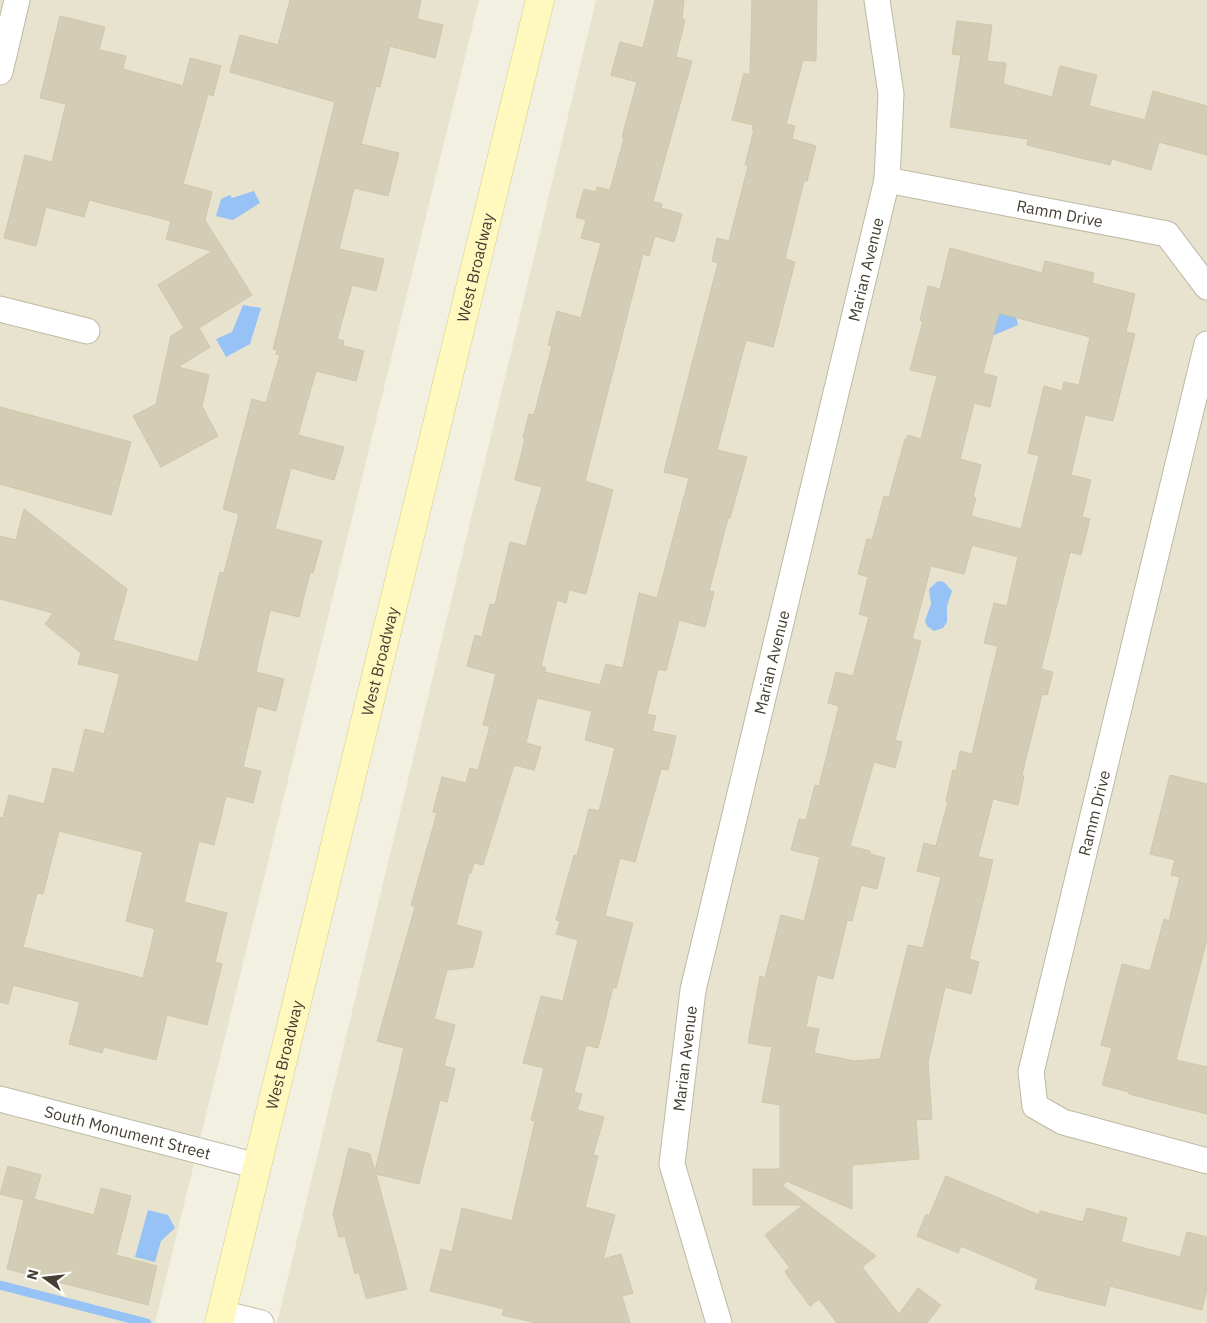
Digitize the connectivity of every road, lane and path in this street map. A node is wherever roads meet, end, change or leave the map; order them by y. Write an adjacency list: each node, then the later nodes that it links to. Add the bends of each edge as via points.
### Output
1 (17, 0): 4 (street)
2 (540, 0): 12 (main road, West Broadway)
3 (877, 0): 5 (street, Marian Avenue, via 891,94)
4 (0, 72)
5 (887, 180): 6 (street, Ramm Drive, via 1167,234); 15 (street, Marian Avenue, via 693,990 672,1164)
6 (1207, 287)
7 (0, 308): 8 (street)
8 (87, 331)
9 (1207, 344): 11 (street, Ramm Drive, via 1031,1072 1035,1106 1063,1122)
10 (0, 1099): 12 (street, South Monument Street)
11 (1207, 1161)
12 (257, 1166): 13 (main road, West Broadway)
13 (220, 1318): 14 (street)
14 (261, 1323)
15 (718, 1323)

